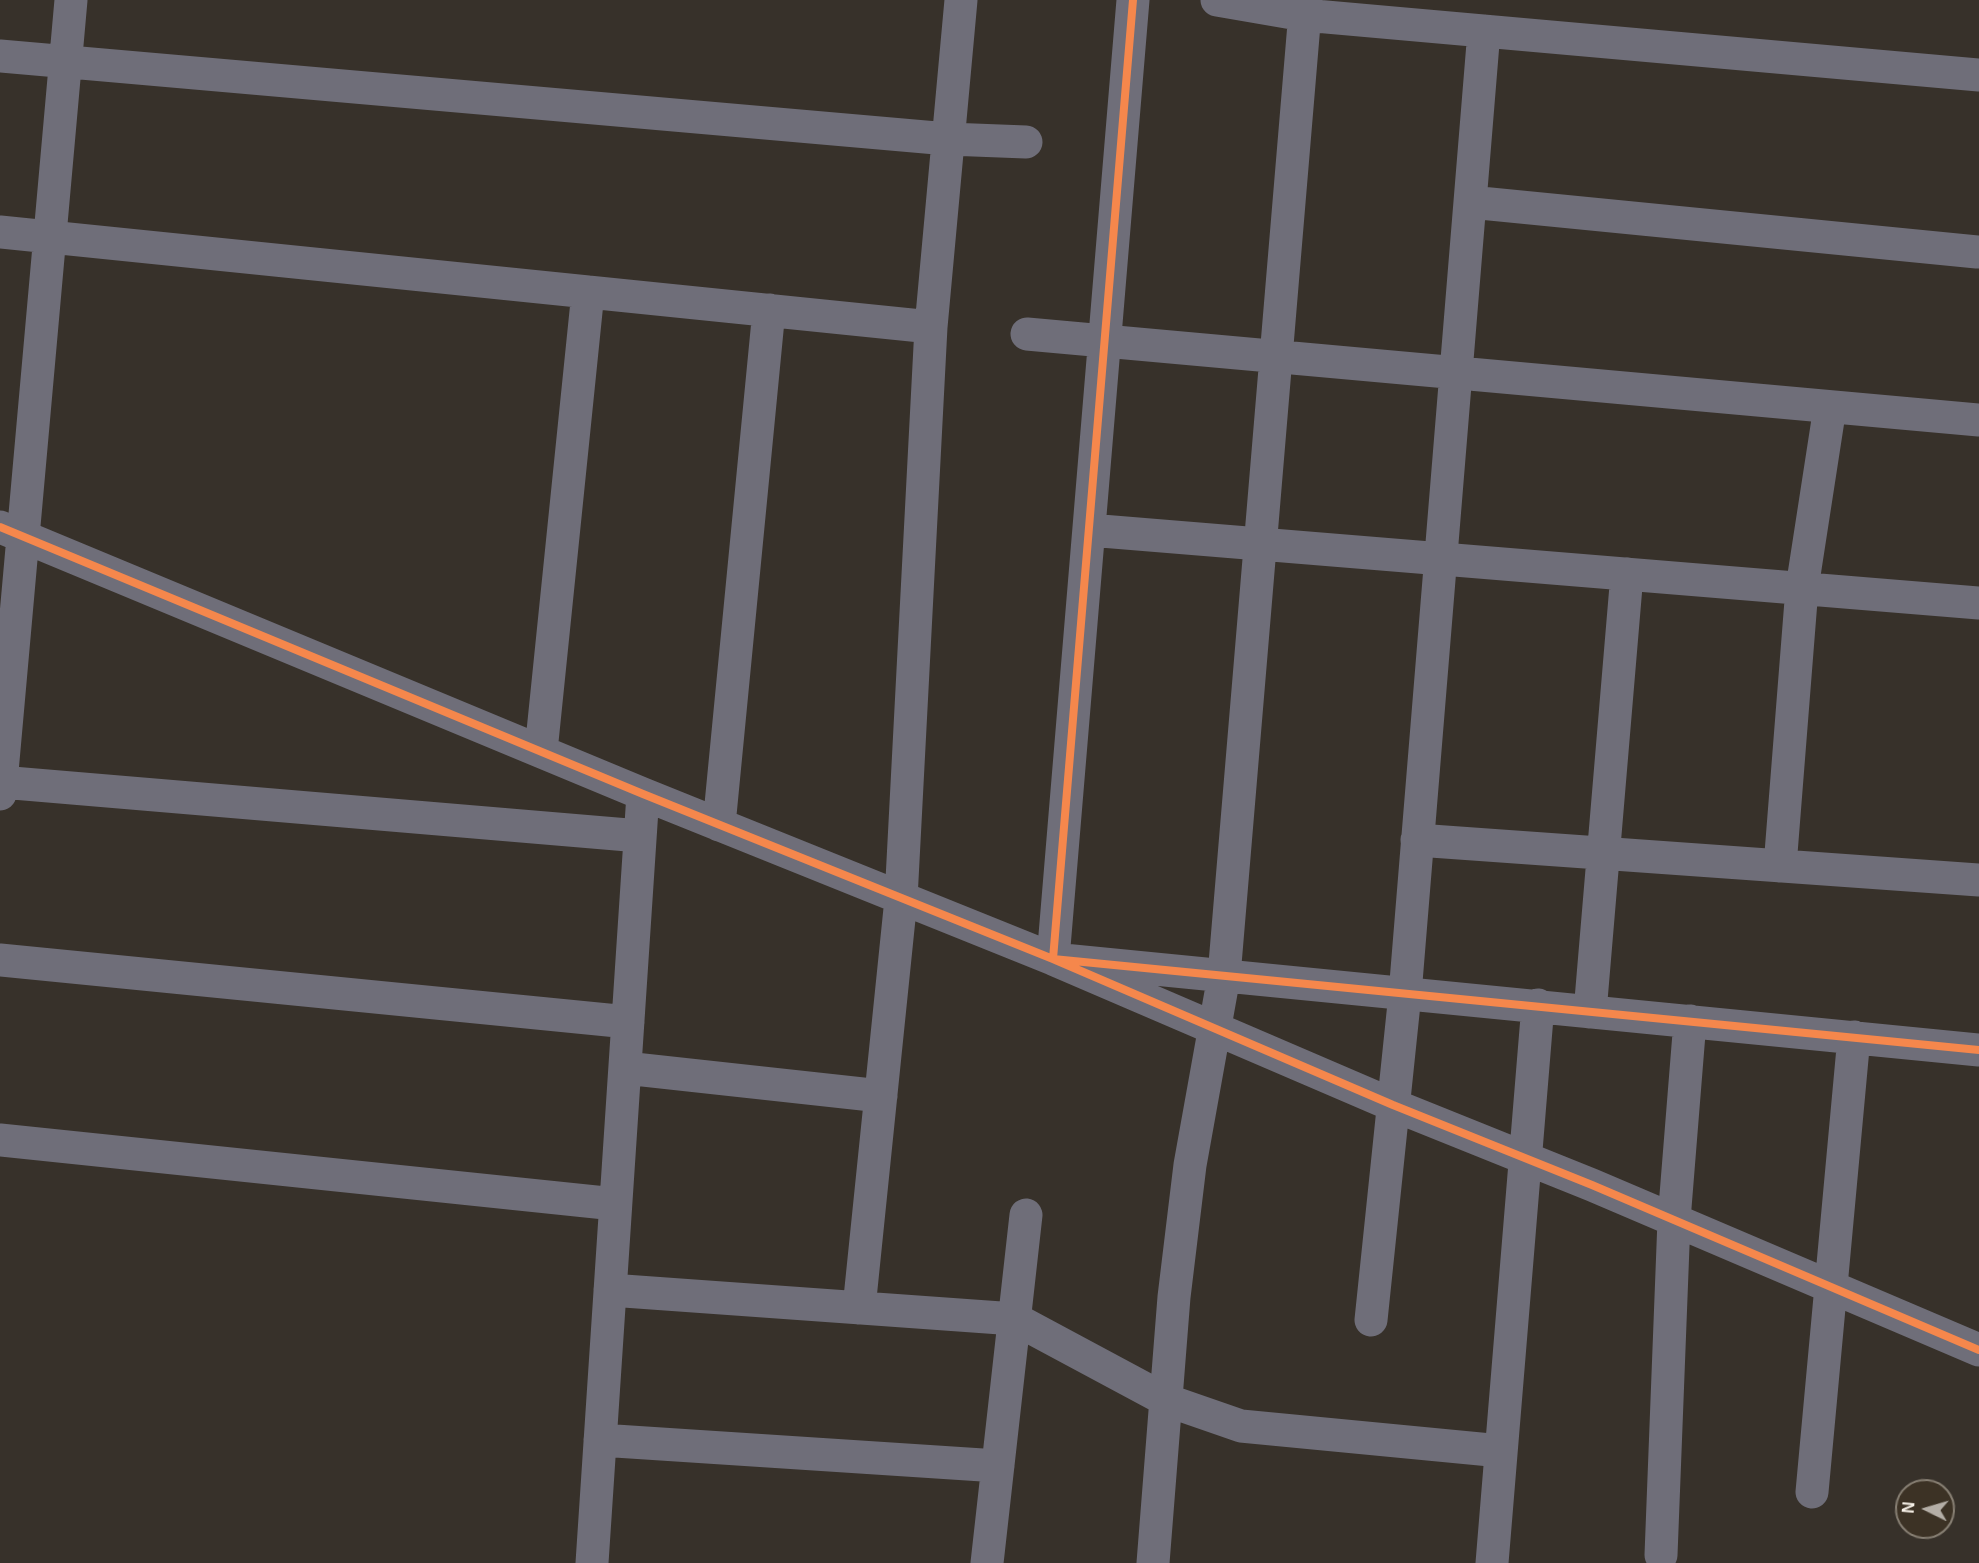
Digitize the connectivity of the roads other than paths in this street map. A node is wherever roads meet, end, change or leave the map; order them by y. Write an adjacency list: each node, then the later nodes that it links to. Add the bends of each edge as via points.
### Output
1 (71, 0): 8 (street)
2 (961, 0): 10 (street)
3 (1132, 0): 20 (street)
4 (1217, 0): 5 (street)
5 (1305, 7): 6 (street); 21 (street)
6 (1484, 31): 9 (street); 12 (street)
7 (0, 56): 8 (street)
8 (65, 63): 10 (street); 14 (street)
9 (1979, 75)
10 (948, 139): 11 (street); 18 (street)
11 (1026, 142)
12 (1470, 202): 15 (street); 22 (street)
13 (0, 232): 14 (street)
14 (50, 237): 16 (street); 26 (street)
15 (1977, 252)
16 (588, 292): 17 (street); 32 (street)
17 (769, 310): 18 (street); 35 (street)
18 (931, 327): 41 (street)
19 (1027, 334): 20 (street)
20 (1104, 341): 21 (street); 25 (street)
21 (1276, 356): 22 (street); 27 (street)
22 (1455, 373): 23 (street); 28 (street)
23 (1830, 407): 24 (street); 30 (street)
24 (1979, 420)
25 (1089, 530): 27 (street); 42 (street)
26 (12, 532): 32 (street); 33 (street)
27 (1260, 544): 28 (street); 44 (street)
28 (1440, 559): 29 (street); 37 (street)
29 (1627, 574): 30 (street); 38 (street)
30 (1802, 588): 31 (street); 39 (street)
31 (1979, 603)
32 (541, 751): 34 (street)
33 (0, 786): 36 (street)
34 (643, 794): 35 (street); 36 (street)
35 (719, 825): 41 (street)
36 (640, 836): 48 (street)
37 (1417, 840): 38 (street); 45 (street)
38 (1603, 853): 39 (street); 47 (street)
39 (1780, 866): 40 (street)
40 (1979, 880)
41 (901, 899): 42 (street); 54 (street)
42 (1053, 959): 44 (street); 50 (street)
43 (0, 960): 48 (street)
44 (1224, 976): 45 (street); 50 (street)
45 (1405, 993): 46 (street); 55 (street)
46 (1538, 1005): 47 (street); 57 (street)
47 (1590, 1012): 49 (street)
48 (628, 1022): 53 (street)
49 (1690, 1022): 51 (street); 60 (street)
50 (1216, 1029): 55 (street); 67 (street, via 1190,1165)
51 (1854, 1037): 52 (street); 61 (street)
52 (1979, 1050)
53 (625, 1068): 54 (street); 58 (street)
54 (881, 1096): 63 (street)
55 (1393, 1105): 57 (street); 65 (street)
56 (0, 1140): 58 (street)
57 (1524, 1160): 60 (street); 69 (street)
58 (615, 1204): 62 (street)
59 (1026, 1215): 64 (street)
60 (1674, 1220): 61 (street); 72 (street)
61 (1831, 1287): 66 (street); 71 (street)
62 (610, 1290): 63 (street); 68 (street)
63 (859, 1308): 64 (street)
64 (1015, 1319): 67 (street); 70 (street)
65 (1371, 1320)
66 (1979, 1350)
67 (1166, 1400): 69 (street, via 1241,1426); 75 (street)
68 (600, 1440): 70 (street); 73 (street)
69 (1501, 1452): 76 (street)
70 (998, 1466): 74 (street)
71 (1812, 1492)
72 (1661, 1555)
73 (592, 1563)
74 (987, 1563)
75 (1153, 1563)
76 (1492, 1563)

